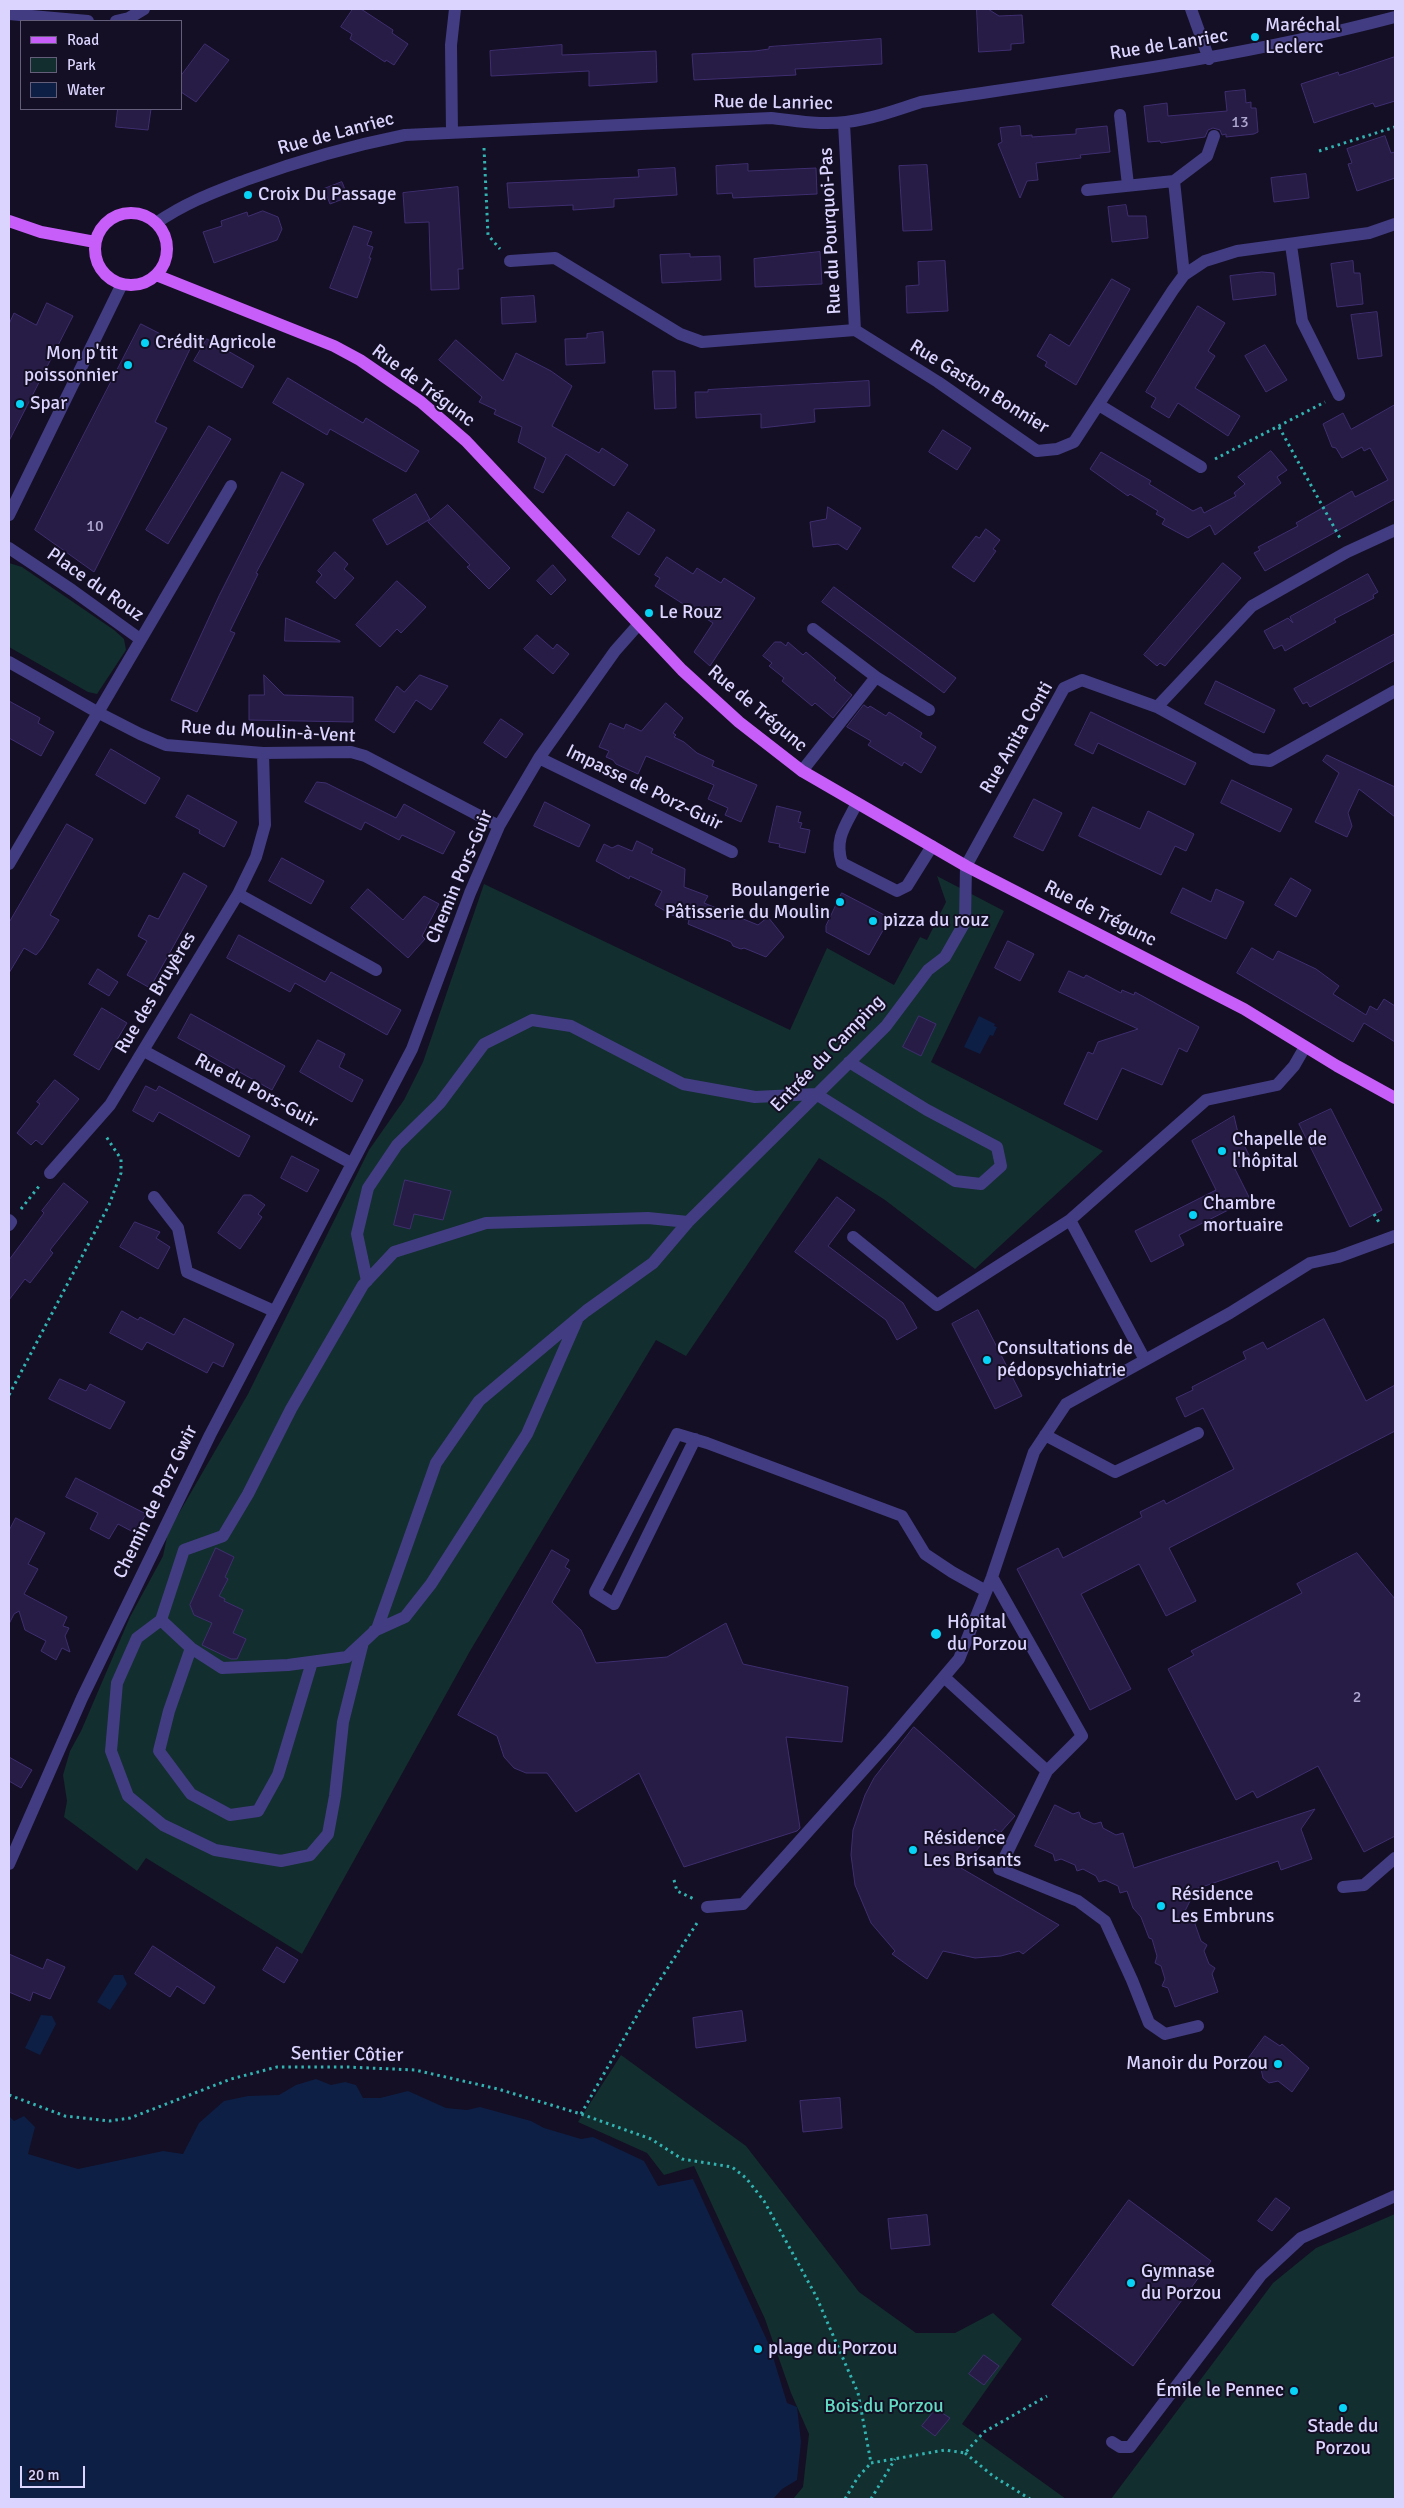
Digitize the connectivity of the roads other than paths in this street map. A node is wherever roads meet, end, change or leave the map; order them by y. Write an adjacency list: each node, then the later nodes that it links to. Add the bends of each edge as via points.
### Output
1 (144, 9): 7 (street)
2 (454, 9): 11 (street)
3 (1191, 9): 8 (street)
4 (9, 14): 6 (street)
5 (1395, 17): 8 (street, Rue de Lanriec, via 1327,35)
6 (77, 20)
7 (120, 20)
8 (1209, 59): 10 (street, Rue de Lanriec, via 921,102 883,115)
9 (1120, 115): 14 (street)
10 (844, 122): 11 (street, Rue de Lanriec, via 771,118); 25 (street, Rue du Pourquoi-Pas)
11 (452, 132): 17 (street, Rue de Lanriec, via 405,135 358,144 298,162 182,205)
12 (1214, 136): 13 (street, via 1207,156)
13 (1174, 181): 14 (street); 23 (street)
14 (1128, 186): 15 (street)
15 (1087, 190)
16 (9, 221): 19 (main road, via 41,232)
17 (156, 223): 19 (main road, via 136,213 125,213 106,223); 22 (main road, via 163,232 167,249 163,266)
18 (1395, 224): 20 (street, Rue Gaston Bonnier, via 1369,233)
19 (95, 242): 24 (main road, via 98,264 112,280)
20 (1291, 245): 23 (street, Rue Gaston Bonnier, via 1237,251 1205,261); 26 (street, via 1302,321)
21 (510, 261): 25 (street, Rue du Pourquoi-Pas, via 555,258 680,334 702,342)
22 (156, 275): 24 (main road, via 146,282); 33 (main road, Rue de Trégunc, via 334,346 422,402 466,440)
23 (1184, 275): 27 (street, Rue Gaston Bonnier)
24 (122, 284): 30 (street)
25 (855, 330): 27 (street, Rue Gaston Bonnier, via 938,382 1037,451 1058,449 1074,442)
26 (1339, 395)
27 (1099, 406): 28 (street)
28 (1201, 466)
29 (231, 486): 35 (street)
30 (9, 515)
31 (1395, 530): 39 (street, via 1347,552 1252,606)
32 (9, 548): 35 (street, Place du Rouz)
33 (638, 625): 43 (street, Chemin Pors-Guir, via 615,651); 44 (main road, Rue de Trégunc, via 739,722)
34 (813, 628): 37 (street)
35 (140, 640): 41 (street, Place du Rouz)
36 (9, 662): 41 (street, Rue du Moulin-à-Vent)
37 (876, 677): 40 (street); 44 (street)
38 (1395, 691): 39 (street, Rue Anita Conti, via 1270,761 1252,759)
39 (1157, 707): 50 (street, Rue Anita Conti, via 1082,680 1064,688)
40 (929, 710)
41 (97, 712): 42 (street, Rue du Moulin-à-Vent, via 166,745); 49 (street, Place du Rouz)
42 (262, 753): 46 (street, Rue du Moulin-à-Vent, via 351,752 365,756); 51 (street, Rue des Bruyères, via 263,834)
43 (539, 758): 46 (street, Chemin Pors-Guir); 48 (street, Impasse de Porz-Guir)
44 (802, 771): 45 (main road, Rue de Trégunc)
45 (858, 803): 47 (main road, Rue de Trégunc); 47 (street, via 842,833 838,849 842,863 897,890 907,886)
46 (499, 826): 58 (street, Chemin Pors-Guir, via 412,1049)
47 (932, 846): 50 (main road, Rue de Trégunc)
48 (732, 852)
49 (9, 864)
50 (966, 866): 53 (main road, Rue de Trégunc, via 1244,1009); 55 (street, Entrée du Camping, via 965,922 945,958 928,970 886,1026)
51 (238, 894): 52 (street); 54 (street, Rue des Bruyères)
52 (376, 970)
53 (1305, 1047): 57 (main road, Rue de Trégunc); 61 (street, via 1278,1084 1206,1100)
54 (144, 1051): 58 (street, Rue du Pors-Guir); 59 (street, Rue des Bruyères, via 110,1105)
55 (850, 1062): 56 (street, Entrée du Camping); 56 (street, via 928,1110 997,1147 1001,1166 981,1184 954,1182)
56 (816, 1094): 62 (street, Entrée du Camping); 65 (street, via 755,1097 683,1084 571,1026 532,1020 484,1044 440,1103 397,1145 368,1188 357,1234)
57 (1395, 1098)
58 (351, 1163): 66 (street, Chemin de Porz Gwir)
59 (50, 1173)
60 (154, 1197): 66 (street, via 178,1228 187,1272)
61 (1070, 1220): 63 (street, via 937,1305); 68 (street)
62 (688, 1222): 65 (street, via 648,1218 486,1223 394,1252); 67 (street, Entrée du Camping, via 653,1263)
63 (854, 1237)
64 (1392, 1238): 68 (street, via 1310,1263 1230,1313)
65 (367, 1281): 74 (street, via 291,1409 223,1536 184,1550)
66 (274, 1311): 82 (street, Chemin de Porz Gwir, via 82,1698)
67 (578, 1318): 75 (street, via 527,1434 431,1584 405,1617); 75 (street, Entrée du Camping, via 479,1401 436,1463)
68 (1145, 1360): 70 (street, via 1066,1404)
69 (1198, 1433): 70 (street, via 1116,1472)
70 (1045, 1435): 72 (street, via 1034,1452)
71 (695, 1439): 71 (street, via 677,1434 595,1592 614,1604); 73 (street, via 902,1516 925,1554)
72 (992, 1577): 73 (street); 80 (street, via 1082,1736)
73 (986, 1592): 79 (street, via 960,1659)
74 (161, 1620): 76 (street, via 138,1638 117,1683 111,1751 128,1796 163,1825 216,1850 280,1861 310,1855 328,1834 343,1722); 77 (street)
75 (374, 1631): 76 (street)
76 (363, 1642): 78 (street, via 347,1657)
77 (191, 1648): 78 (street, via 222,1668); 78 (street, via 169,1711 160,1751 191,1794 230,1815 258,1811 278,1775)
78 (312, 1662)
79 (944, 1677): 80 (street); 84 (street, via 743,1904)
80 (1047, 1771): 85 (street, via 999,1869 1078,1902 1105,1921 1149,2023 1165,2034)
81 (1395, 1858): 83 (street, via 1364,1885)
82 (9, 1864)
83 (1343, 1887)
84 (707, 1907)
85 (1198, 2026)
86 (1395, 2196): 87 (street, via 1301,2238 1261,2275 1130,2447 1120,2447)
87 (1112, 2442)

